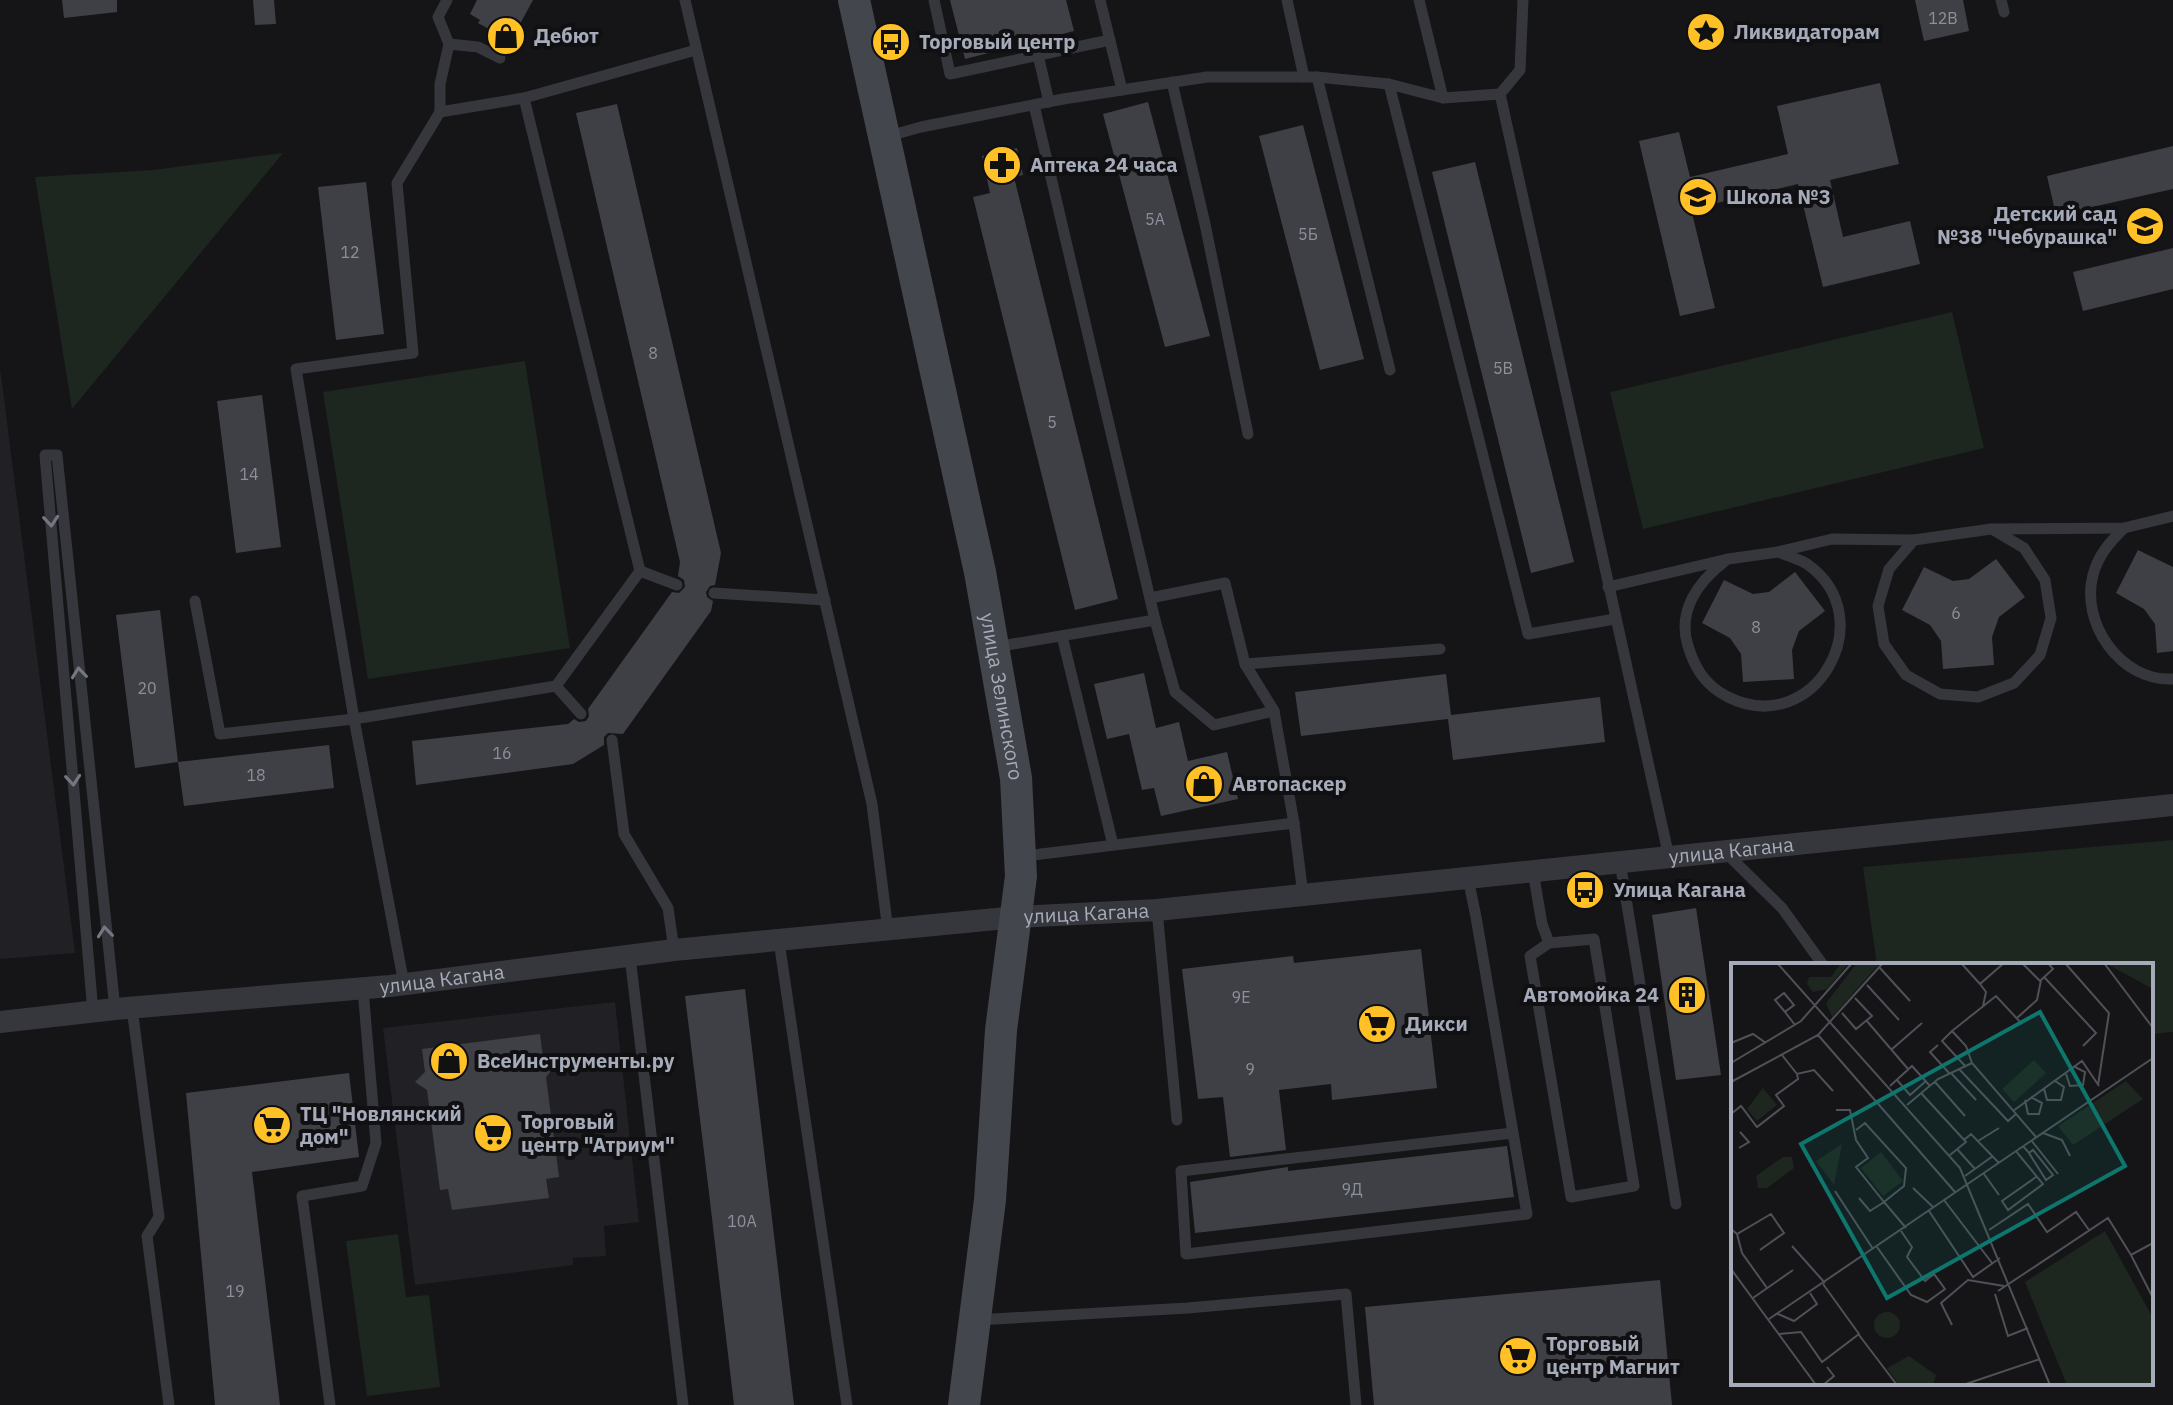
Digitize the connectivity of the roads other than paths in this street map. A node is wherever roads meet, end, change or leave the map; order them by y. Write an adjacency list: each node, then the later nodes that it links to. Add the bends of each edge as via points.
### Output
1 (447, 0): 10 (lane, via 438,17)
2 (685, 0): 11 (lane)
3 (854, 0): 25 (street, улица Зелинского)
4 (934, 0): 12 (lane, via 950,74)
5 (1100, 0): 9 (lane)
6 (1287, 0): 14 (lane)
7 (1419, 0): 21 (lane)
8 (1523, 0): 19 (lane, via 1520,70)
9 (1110, 40): 12 (lane); 18 (lane)
10 (449, 44): 13 (lane, via 478,47); 24 (lane)
11 (696, 50): 20 (lane); 39 (lane)
12 (1038, 55): 22 (lane)
13 (500, 58)
14 (1304, 77): 15 (lane); 16 (lane)
15 (1317, 77): 17 (lane); 26 (lane)
16 (1172, 82): 18 (lane); 27 (lane)
17 (1389, 84): 21 (lane); 41 (lane, via 1528,634)
18 (1122, 90): 22 (lane)
19 (1500, 94): 21 (lane); 36 (lane)
20 (524, 98): 24 (lane); 34 (lane)
21 (1443, 98)
22 (1049, 102): 23 (lane)
23 (1034, 105): 25 (lane); 38 (lane)
24 (440, 112): 51 (lane, via 397,183 413,353 296,369)
25 (884, 137): 44 (street, улица Зелинского)
26 (1390, 370)
27 (1248, 434)
28 (2173, 516): 29 (lane)
29 (2124, 528): 30 (lane); 47 (lane, via 2104,549 2093,575 2091,603 2098,631 2115,655 2138,671)
30 (1991, 529): 31 (lane); 31 (lane, via 2024,548 2045,580 2051,618 2040,655 2014,683 1978,697 1940,694 1917,682 1884,644 1881,594 1889,569)
31 (1914, 540): 32 (lane, via 1832,539)
32 (1778, 552): 33 (lane); 33 (lane, via 1807,564 1829,586 1840,616 1839,647 1826,675 1803,696 1773,706 1742,704 1714,690 1694,666 1685,636 1688,605 1703,578)
33 (1728, 559): 36 (lane)
34 (640, 571): 35 (lane); 48 (lane)
35 (677, 585)
36 (1608, 587): 41 (lane)
37 (714, 593): 39 (lane)
38 (1150, 598): 42 (lane); 46 (lane, via 1225,583)
39 (825, 600): 65 (lane, via 872,804)
40 (195, 601): 51 (lane, via 220,734)
41 (1615, 619): 58 (lane)
42 (1155, 620): 43 (lane); 49 (lane, via 1175,692 1214,725)
43 (1062, 636): 44 (lane); 55 (lane)
44 (994, 647): 57 (street, улица Зелинского, via 1014,759)
45 (1440, 649): 46 (lane)
46 (1245, 664): 49 (lane)
47 (2173, 679)
48 (556, 686): 50 (lane); 51 (lane)
49 (1274, 711): 54 (lane)
50 (581, 714)
51 (354, 719): 71 (lane)
52 (612, 740): 68 (lane, via 624,834 668,908)
53 (2173, 805): 56 (street, улица Кагана)
54 (1294, 823): 55 (lane); 62 (lane)
55 (1113, 845): 57 (lane)
56 (1724, 851): 58 (street, улица Кагана); 70 (lane, via 1782,908)
57 (1019, 857): 64 (street, улица Зелинского)
58 (1669, 857): 59 (street, улица Кагана)
59 (1620, 862): 60 (street, улица Кагана); 77 (lane)
60 (1533, 871): 61 (street, улица Кагана); 67 (lane)
61 (1468, 878): 62 (street, улица Кагана); 76 (lane)
62 (1303, 895): 63 (street, улица Кагана)
63 (1157, 910): 64 (street, улица Кагана); 75 (lane)
64 (1017, 917): 65 (street, улица Кагана); 78 (street, улица Зелинского, via 1001,1030)
65 (888, 931): 66 (street, улица Кагана)
66 (779, 941): 68 (street, улица Кагана); 82 (lane)
67 (1549, 943): 67 (lane, via 1594,939 1634,1186 1571,1197 1530,956)
68 (674, 950): 69 (street, улица Кагана)
69 (630, 956): 71 (street, улица Кагана); 81 (lane)
70 (1822, 963)
71 (404, 984): 72 (street, улица Кагана)
72 (363, 989): 73 (street, улица Кагана); 80 (lane, via 376,1143 362,1186 302,1196)
73 (114, 1010): 73 (lane, one-way to 73, via 57,455 45,455); 74 (street, улица Кагана); 79 (lane, via 159,1217 147,1236)
74 (0, 1022)
75 (1177, 1120)
76 (1513, 1133): 76 (lane, via 1527,1214 1186,1254 1181,1171)
77 (1676, 1204)
78 (976, 1320): 83 (street, улица Зелинского); 84 (lane, via 1346,1294)
79 (169, 1405)
80 (330, 1405)
81 (683, 1405)
82 (847, 1405)
83 (964, 1405)
84 (1356, 1405)

